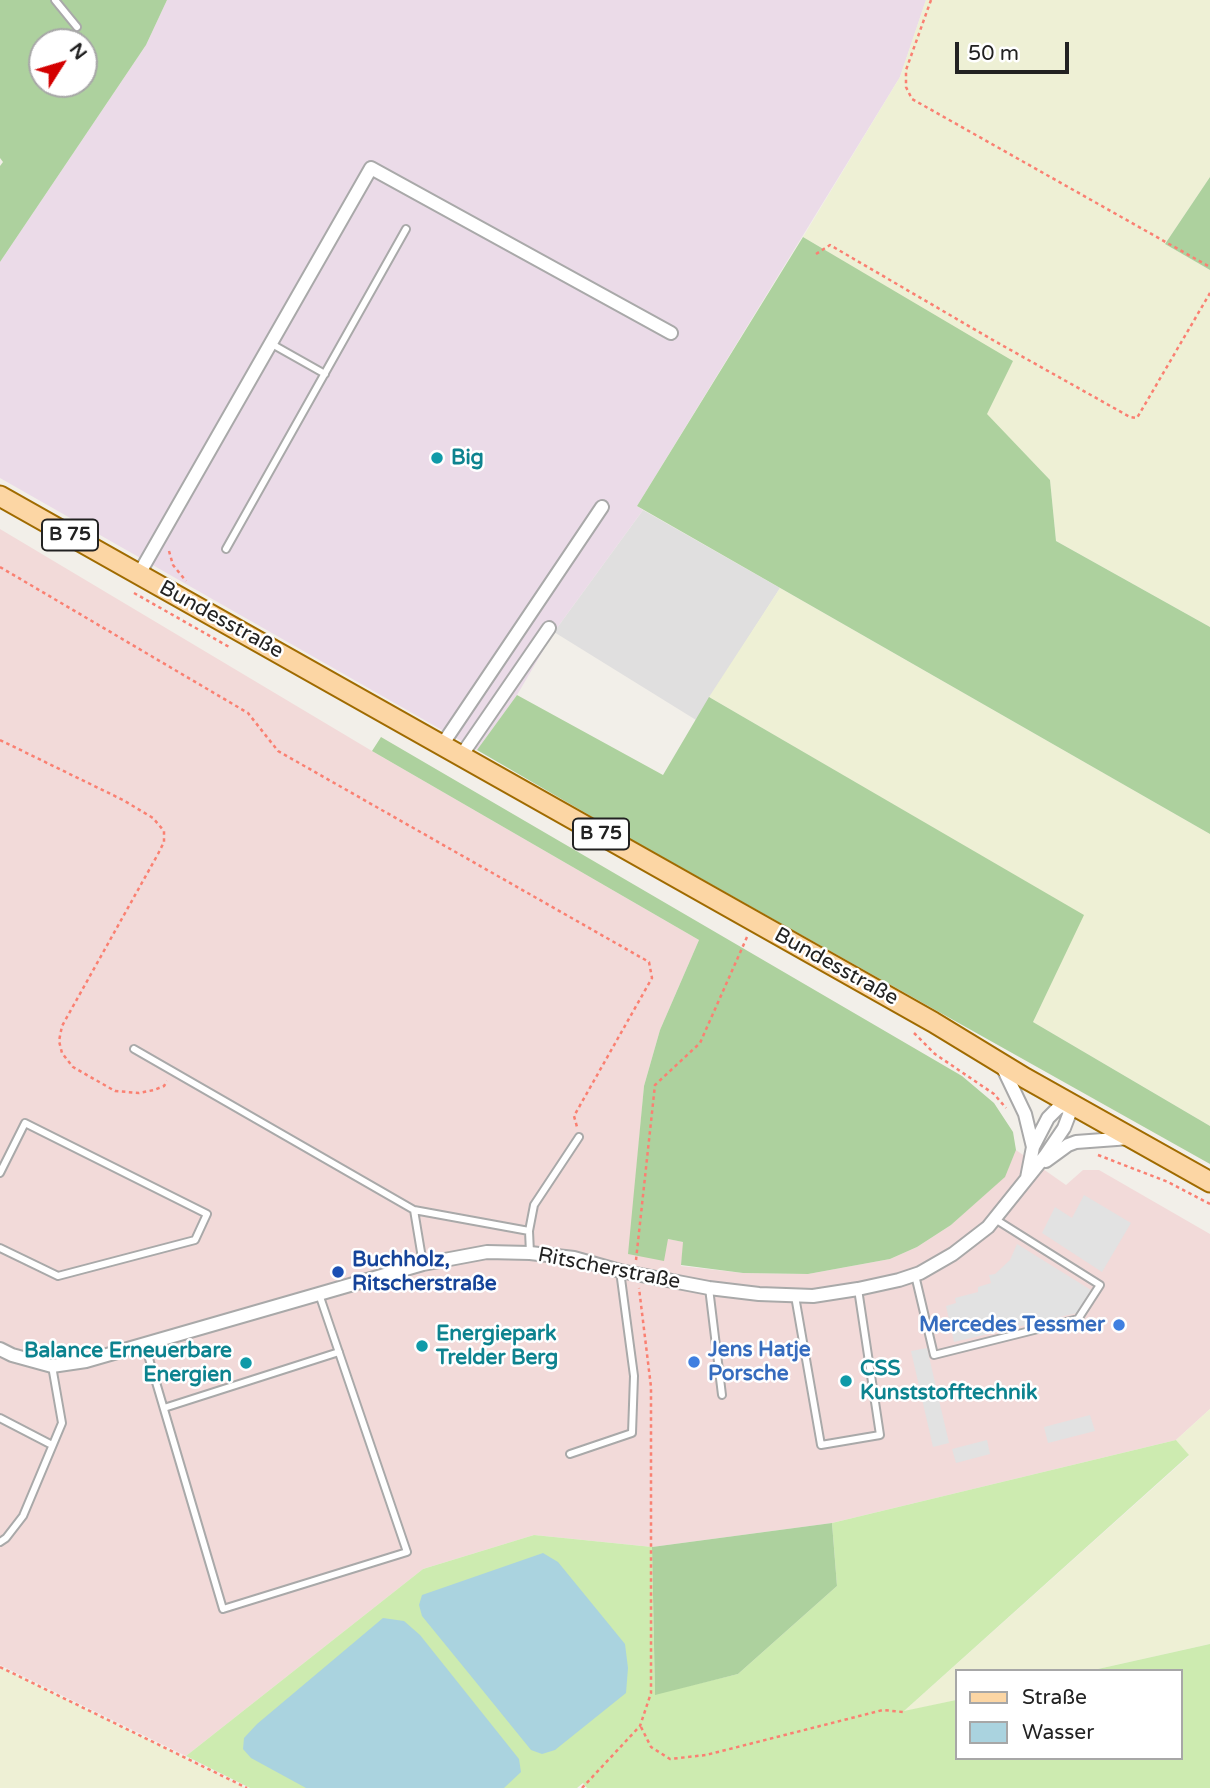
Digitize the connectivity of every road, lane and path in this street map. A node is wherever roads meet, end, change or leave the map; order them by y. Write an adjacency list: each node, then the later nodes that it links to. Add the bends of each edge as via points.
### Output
1 (55, 0): 3 (lane)
2 (931, 0): 6 (path, via 906,70 912,99)
3 (77, 26)
4 (406, 229): 10 (lane)
5 (816, 254): 7 (path, via 830,245 1137,418)
6 (1210, 267)
7 (1210, 293)
8 (671, 333): 9 (street, via 370,168)
9 (270, 343): 10 (lane); 16 (street)
10 (325, 374): 14 (lane)
11 (0, 496): 16 (main road, Bundesstraße / B 75)
12 (602, 507): 21 (street)
13 (173, 544): 17 (path, via 168,553 188,583)
14 (226, 549)
15 (0, 567): 30 (path, via 248,713 278,751 649,962 652,978 574,1116)
16 (132, 581): 17 (main road, Bundesstraße / B 75); 17 (path)
17 (175, 606): 19 (path); 21 (main road, Bundesstraße / B 75)
18 (549, 628): 22 (street)
19 (231, 648)
20 (0, 740): 27 (path, via 123,800 153,818 164,831 164,842 62,1026 59,1041 73,1067 116,1091 154,1090 164,1086)
21 (442, 745): 22 (main road, Bundesstraße / B 75)
22 (461, 755): 23 (main road, Bundesstraße / B 75)
23 (755, 922): 26 (main road, Bundesstraße / B 75); 45 (path, via 700,1043 655,1084)
24 (914, 1032): 29 (path, via 935,1054 994,1094)
25 (134, 1049): 27 (lane)
26 (999, 1063): 28 (main road, Bundesstraße / B 75); 32 (street, Ritscherstraße, via 1025,1114)
27 (174, 1072): 38 (lane)
28 (1070, 1103): 31 (main road, Bundesstraße / B 75); 32 (street, Ritscherstraße, via 1048,1118); 35 (street, Ritscherstraße, via 1064,1128)
29 (1010, 1114)
30 (579, 1137): 40 (lane, via 534,1205)
31 (1132, 1138): 35 (street, Ritscherstraße, via 1068,1145); 36 (main road, Bundesstraße / B 75)
32 (1033, 1147): 35 (street, Ritscherstraße)
33 (1092, 1153): 37 (path, via 1168,1182)
34 (0, 1172): 41 (lane, via 25,1123 207,1214 195,1240 58,1276)
35 (1027, 1178): 39 (street, Ritscherstraße)
36 (1210, 1182)
37 (1210, 1204)
38 (414, 1210): 40 (lane); 43 (lane)
39 (995, 1219): 46 (street, Ritscherstraße, via 960,1250); 46 (lane, via 1100,1285 1078,1319 934,1355)
40 (529, 1231): 42 (lane)
41 (0, 1248)
42 (530, 1253): 43 (street, Ritscherstraße, via 487,1252); 44 (street, Ritscherstraße, via 574,1258)
43 (423, 1264): 49 (street, Ritscherstraße)
44 (620, 1271): 45 (street, Ritscherstraße); 59 (lane, via 635,1376 632,1433)
45 (637, 1273): 47 (street, Ritscherstraße); 63 (path, via 651,1387 651,1693)
46 (915, 1275): 48 (street, Ritscherstraße)
47 (709, 1288): 50 (street, Ritscherstraße); 55 (lane)
48 (858, 1289): 50 (street, Ritscherstraße); 50 (lane, via 880,1435 821,1445)
49 (319, 1294): 51 (street, Ritscherstraße); 53 (lane)
50 (795, 1295)
51 (145, 1344): 54 (street, Ritscherstraße); 56 (lane)
52 (0, 1349): 54 (street, Ritscherstraße)
53 (339, 1352): 56 (lane); 56 (lane, via 407,1552 223,1609)
54 (52, 1366): 58 (lane, via 62,1423)
55 (722, 1395)
56 (164, 1408)
57 (0, 1418): 58 (lane)
58 (52, 1445): 60 (lane, via 23,1516)
59 (570, 1454)
60 (0, 1542)
61 (0, 1667): 64 (path)
62 (903, 1712): 63 (path, via 883,1710 706,1755 670,1759 651,1747)
63 (640, 1726): 65 (path)
64 (247, 1788)
65 (582, 1788)

